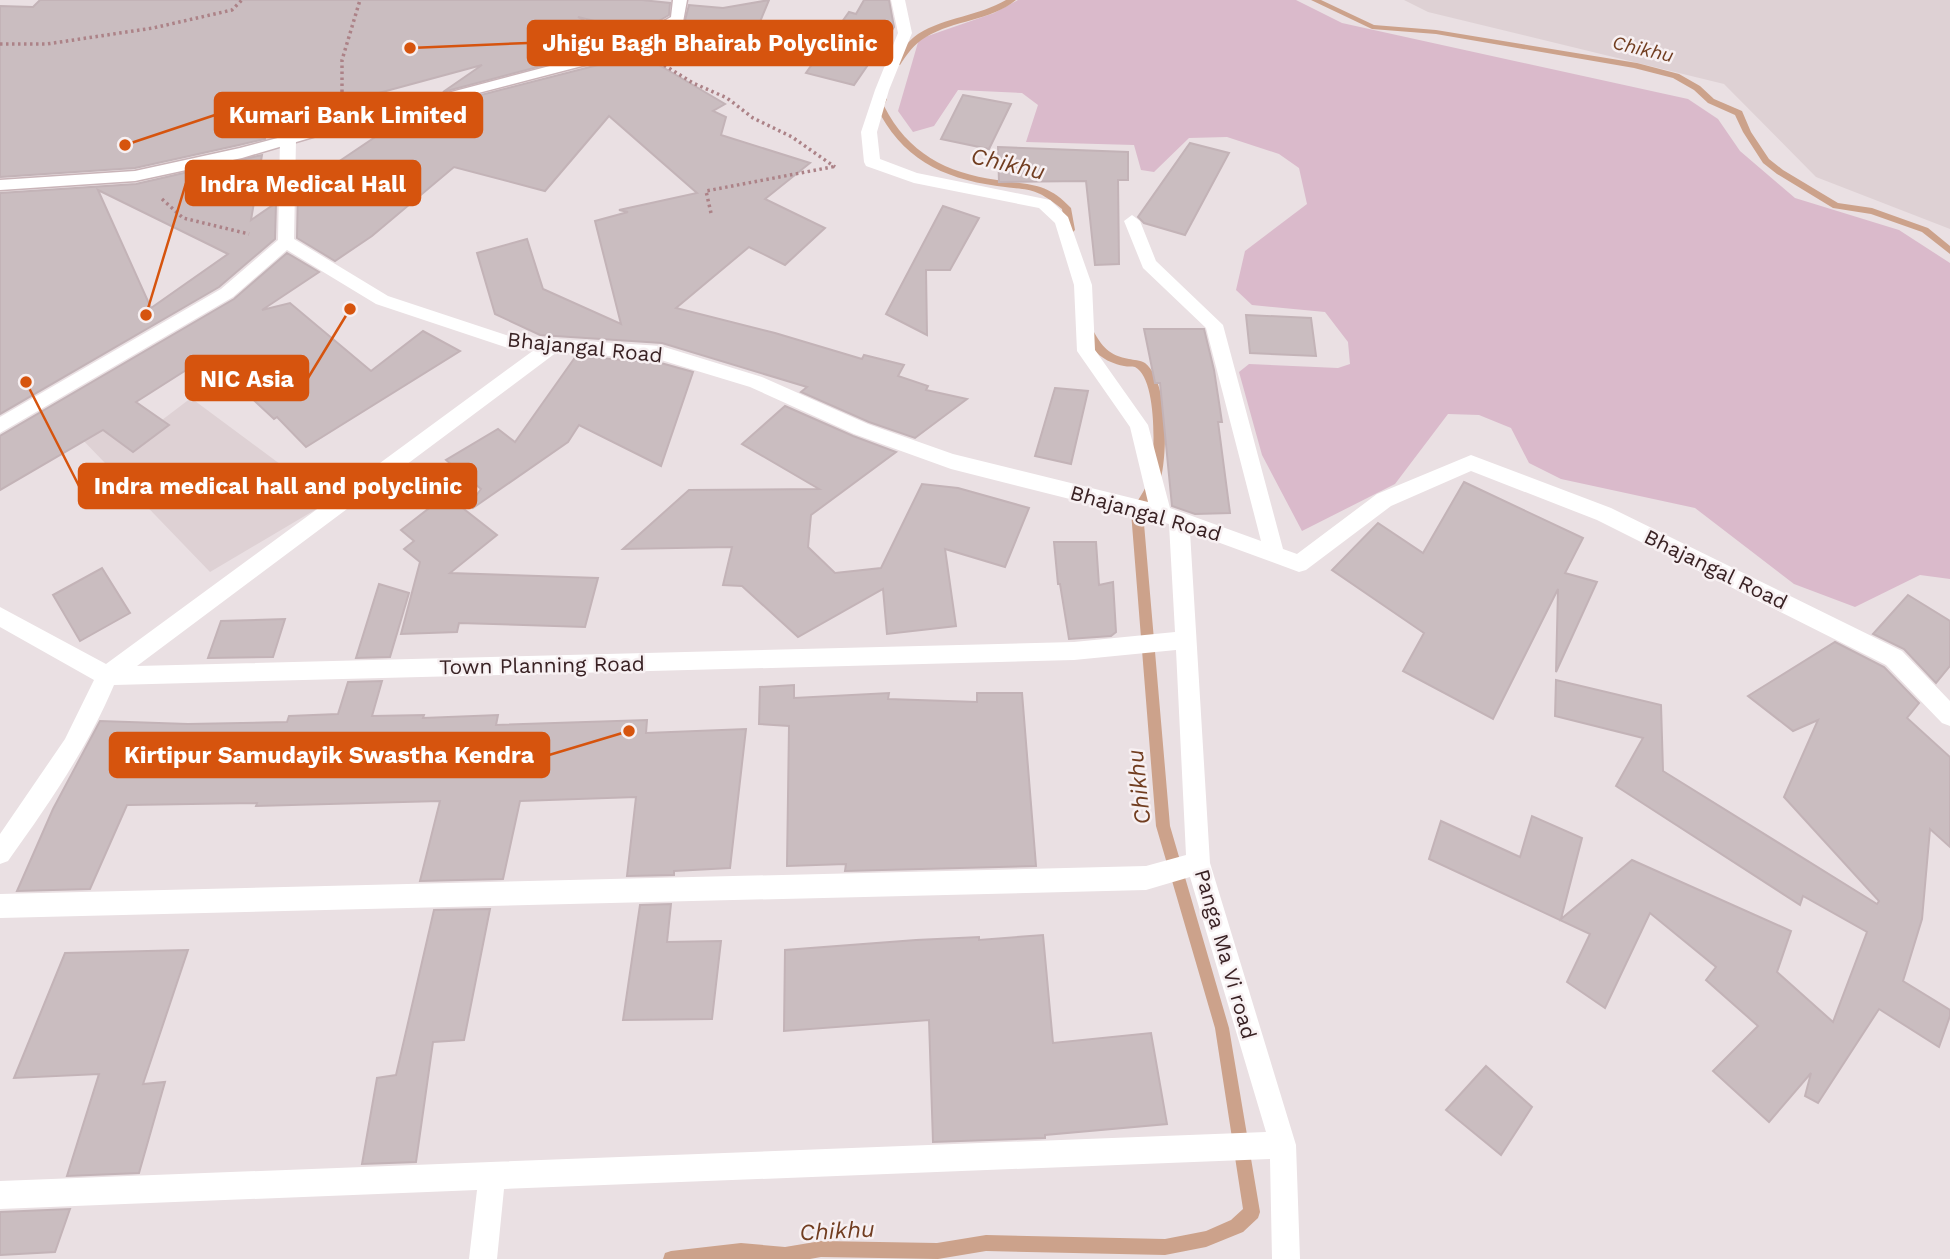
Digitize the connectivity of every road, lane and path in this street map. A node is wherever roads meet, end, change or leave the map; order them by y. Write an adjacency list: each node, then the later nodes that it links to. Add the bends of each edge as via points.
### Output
1 (242, 0): 5 (path, via 232,10 153,28 47,44)
2 (360, 0): 7 (path, via 342,61)
3 (680, 0): 6 (street, via 678,19)
4 (898, 0): 9 (street, via 905,33 869,132)
5 (0, 44)
6 (631, 46): 7 (street); 10 (path, via 727,98)
7 (342, 124): 8 (street)
8 (288, 140): 11 (street); 15 (street)
9 (873, 162): 10 (path); 18 (street, Panga Ma Vi road, via 914,178 1044,204 1062,221 1083,285 1086,351 1139,425)
10 (835, 167): 13 (path, via 706,191)
11 (135, 176): 12 (street); 15 (path, via 183,218)
12 (0, 185)
13 (711, 213)
14 (1132, 221): 19 (street, via 1149,264 1214,325)
15 (286, 242): 16 (street, Bhajangal Road, via 382,300 508,342); 17 (street, via 227,293)
16 (555, 344): 18 (street, Bhajangal Road, via 661,353 755,382 861,429 951,461); 22 (street)
17 (0, 426)
18 (1170, 515): 19 (street, Bhajangal Road); 21 (street, Panga Ma Vi road)
19 (1274, 554): 23 (street, Bhajangal Road, via 1299,564 1384,500 1471,463 1604,514 1894,658)
20 (0, 616): 22 (street)
21 (1185, 640): 22 (street, Town Planning Road, via 1074,651); 25 (street, Panga Ma Vi road)
22 (107, 676): 24 (street, via 93,712 46,790)
23 (1950, 716)
24 (0, 853)
25 (1198, 863): 26 (street, via 1146,878); 27 (street, Panga Ma Vi road)
26 (0, 906)
27 (1283, 1145): 28 (street); 31 (street, Panga Ma Vi road)
28 (492, 1175): 29 (street); 30 (street)
29 (0, 1195)
30 (483, 1259)
31 (1286, 1259)

